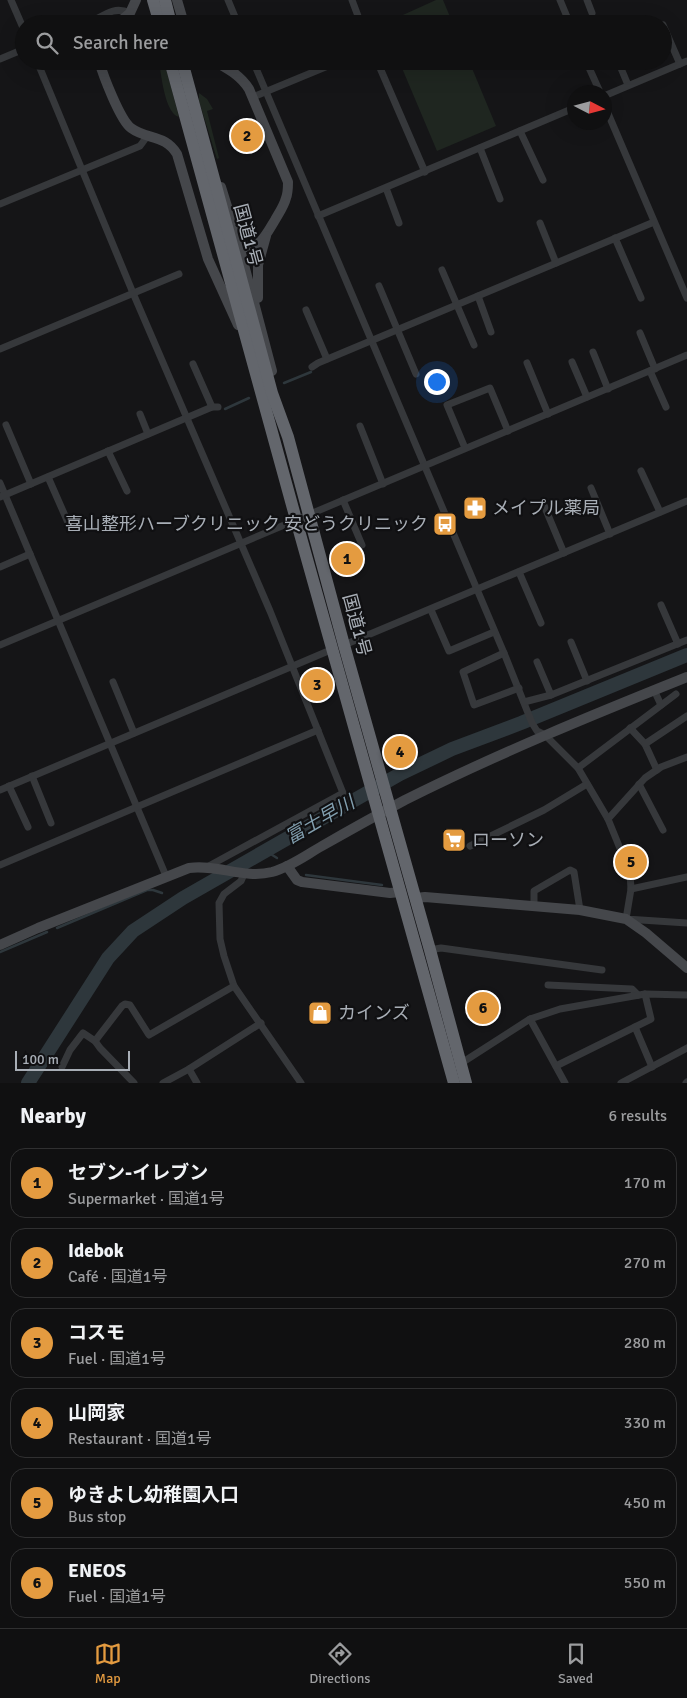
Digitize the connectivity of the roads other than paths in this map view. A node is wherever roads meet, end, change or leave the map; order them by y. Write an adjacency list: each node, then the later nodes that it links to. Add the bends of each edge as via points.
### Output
1 (11, 0): 12 (street)
2 (136, 0): 10 (street)
3 (153, 0): 15 (highway)
4 (165, 0): 16 (highway)
5 (177, 0): 17 (street)
6 (228, 0): 18 (street)
7 (352, 0): 19 (street)
8 (560, 0): 20 (street)
9 (587, 0): 11 (street)
10 (130, 13): 13 (street, via 112,10); 14 (street)
11 (592, 13)
12 (18, 15)
13 (106, 15)
14 (128, 15)
15 (157, 15)
16 (169, 15)
17 (181, 15)
18 (234, 15)
19 (358, 15)
20 (566, 15)
21 (672, 41): 24 (street)
22 (15, 53): 23 (street)
23 (0, 59)
24 (683, 62)
25 (41, 70): 47 (street)
26 (103, 70): 44 (street, via 124,120 132,129)
27 (172, 70): 61 (highway, 国道1号)
28 (185, 70): 45 (highway, 国道1号)
29 (228, 70): 40 (street, via 242,79)
30 (257, 70): 38 (street)
31 (318, 70): 38 (street)
32 (381, 70): 48 (street)
33 (590, 70): 36 (street)
34 (622, 70): 37 (street)
35 (664, 70): 37 (street)
36 (597, 85)
37 (628, 85): 39 (street)
38 (266, 91): 40 (street); 53 (street)
39 (612, 92)
40 (253, 97): 57 (street, via 288,182 287,197)
41 (567, 111): 43 (street)
42 (612, 123): 54 (street)
43 (520, 131): 46 (street); 49 (street)
44 (148, 135): 47 (street, via 140,146); 60 (street, via 166,142 177,154)
45 (206, 147): 59 (street); 99 (highway, 国道1号, via 270,385)
46 (480, 148): 48 (street); 51 (street)
47 (83, 169): 52 (street); 66 (street)
48 (425, 172): 50 (street)
49 (543, 180)
50 (386, 188): 53 (street); 55 (street)
51 (500, 198)
52 (0, 204)
53 (318, 216): 75 (street)
54 (654, 222): 58 (street); 69 (street)
55 (400, 223)
56 (540, 223): 62 (street)
57 (266, 235): 59 (street, via 254,246 246,247); 76 (street, via 257,275)
58 (615, 238): 62 (street); 68 (street)
59 (238, 242): 76 (street)
60 (205, 248): 61 (street, via 217,263); 80 (street)
61 (225, 260): 80 (highway, 国道1号)
62 (556, 263): 67 (street)
63 (442, 270): 70 (street)
64 (179, 274): 66 (street)
65 (379, 286): 72 (street)
66 (133, 293): 78 (street); 94 (street)
67 (478, 296): 70 (street); 73 (street)
68 (641, 298)
69 (687, 298)
70 (457, 304): 72 (street); 77 (street)
71 (306, 310): 82 (street)
72 (397, 330): 75 (street); 88 (street)
73 (491, 332)
74 (640, 333): 87 (street)
75 (372, 341): 82 (street); 102 (street)
76 (265, 342): 99 (street)
77 (474, 345)
78 (0, 349)
79 (593, 352): 89 (street)
80 (252, 354): 116 (highway, 国道1号)
81 (687, 355): 87 (street)
82 (327, 359): 86 (street)
83 (572, 362): 90 (street)
84 (527, 363): 93 (street)
85 (193, 364): 94 (street, via 215,407)
86 (312, 367)
87 (653, 370): 89 (street); 91 (street)
88 (416, 374)
89 (608, 389): 90 (street)
90 (587, 397): 93 (street)
91 (666, 407)
92 (140, 414): 98 (street)
93 (548, 414): 97 (street)
94 (188, 417): 98 (street); 119 (street)
95 (6, 425): 106 (street)
96 (360, 426): 107 (street)
97 (508, 431): 100 (street); 100 (street, via 490,388 447,405)
98 (148, 434): 101 (street)
99 (288, 437): 115 (highway, 国道1号)
100 (465, 448): 102 (street)
101 (108, 451): 104 (street); 109 (street)
102 (425, 466): 107 (street); 125 (street)
103 (642, 471): 114 (street)
104 (48, 477): 106 (street); 117 (street)
105 (0, 483): 110 (street)
106 (31, 484): 110 (street)
107 (383, 484): 111 (street)
108 (591, 488): 118 (street)
109 (126, 491)
110 (2, 496): 122 (street)
111 (343, 500): 115 (street); 120 (street)
112 (687, 501): 114 (street)
113 (543, 504): 121 (street)
114 (660, 512): 118 (street)
115 (310, 516): 116 (street); 135 (highway, 国道1号)
116 (296, 521): 119 (street); 135 (highway, 国道1号)
117 (70, 527)
118 (610, 534): 121 (street)
119 (241, 542): 128 (street); 138 (street)
120 (362, 545)
121 (564, 553): 124 (street)
122 (30, 554): 123 (street); 128 (street)
123 (0, 567)
124 (519, 572): 125 (street); 129 (street)
125 (476, 590): 127 (street); 130 (street)
126 (661, 604): 133 (street)
127 (430, 610): 130 (street, via 449,650); 135 (street)
128 (58, 620): 134 (street); 153 (street)
129 (541, 623)
130 (494, 632): 136 (street)
131 (687, 640): 133 (street)
132 (570, 642): 140 (street)
133 (678, 644): 140 (street)
134 (0, 645)
135 (338, 647): 138 (street); 163 (highway, 国道1号)
136 (504, 653): 142 (street); 142 (street, via 463,672 474,705)
137 (537, 662): 145 (street)
138 (292, 666): 150 (street); 151 (street)
139 (687, 677): 143 (street)
140 (587, 681): 145 (street)
141 (113, 682): 151 (street)
142 (519, 688): 146 (street)
143 (654, 690): 147 (street); 152 (street)
144 (676, 694): 147 (street)
145 (551, 695): 146 (street)
146 (525, 705): 152 (street, via 535,729)
147 (661, 705): 149 (street)
148 (687, 716): 154 (street)
149 (630, 728): 154 (street); 156 (street)
150 (318, 730): 164 (street); 174 (street, via 343,793)
151 (134, 733): 153 (street)
152 (545, 735): 156 (street); 165 (street)
153 (110, 744): 158 (street); 164 (street)
154 (645, 744): 157 (street)
155 (687, 757): 157 (street)
156 (578, 768): 159 (street)
157 (657, 770): 160 (street)
158 (32, 776): 161 (street); 168 (street)
159 (588, 784): 167 (street); 171 (street, via 544,810)
160 (639, 784): 167 (street); 170 (street)
161 (9, 786): 162 (street); 169 (street)
162 (0, 790)
163 (380, 797): 165 (highway, 国道1号); 166 (highway, 国道1号)
164 (137, 806): 172 (street); 176 (street)
165 (390, 808): 166 (street); 180 (highway, 国道1号)
166 (378, 814): 173 (street); 179 (highway, 国道1号)
167 (608, 820): 178 (street, via 630,873)
168 (51, 823)
169 (28, 827)
170 (663, 830)
171 (470, 846)
172 (0, 865)
173 (288, 866): 175 (street); 179 (street, via 302,882)
174 (211, 867): 175 (street); 176 (street, via 189,868)
175 (246, 875): 190 (street, via 224,894 219,903 220,939)
176 (166, 876): 185 (street)
177 (687, 877): 178 (street)
178 (631, 890): 183 (street)
179 (400, 892): 207 (highway, 国道1号)
180 (415, 898): 181 (street); 186 (highway, 国道1号)
181 (534, 905): 182 (street); 182 (street, via 534,890 570,870 574,872)
182 (580, 910): 183 (street)
183 (626, 919): 184 (street); 187 (street)
184 (687, 923)
185 (0, 945)
186 (430, 950): 188 (street, via 441,948); 198 (highway, 国道1号)
187 (687, 968)
188 (602, 970)
189 (548, 985): 191 (street, via 632,989)
190 (234, 986): 194 (street); 196 (street, via 149,1035 126,1004)
191 (642, 995): 192 (street); 193 (street, via 560,1009); 195 (street, via 651,1019)
192 (687, 995)
193 (530, 1019): 198 (street); 199 (street)
194 (261, 1023): 202 (street); 206 (street)
195 (635, 1027): 199 (street); 200 (street)
196 (95, 1041): 201 (street, via 81,1034); 203 (street)
197 (687, 1048): 200 (street)
198 (460, 1064): 208 (highway, 国道1号)
199 (556, 1066): 209 (street)
200 (652, 1066): 210 (street)
201 (62, 1067)
202 (189, 1068): 204 (street); 205 (street)
203 (134, 1083)
204 (163, 1083)
205 (197, 1083)
206 (301, 1083)
207 (454, 1083)
208 (466, 1083)
209 (565, 1083)
210 (621, 1083)

